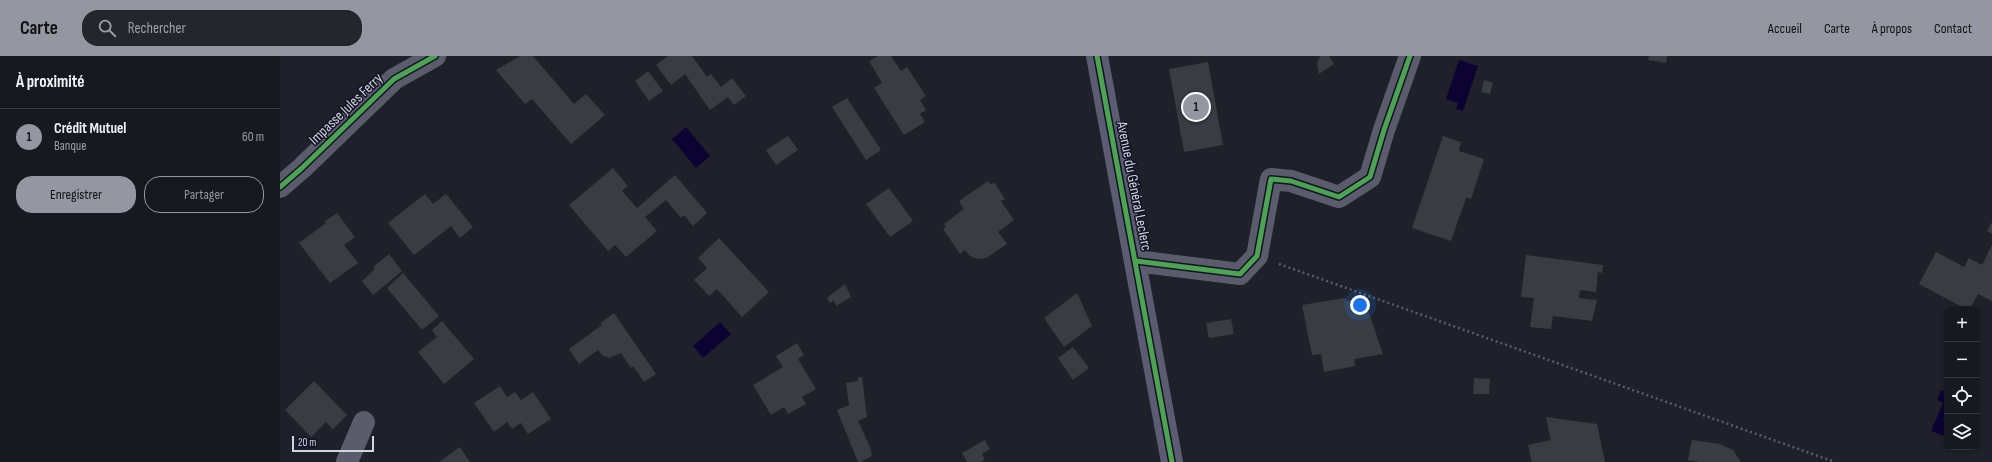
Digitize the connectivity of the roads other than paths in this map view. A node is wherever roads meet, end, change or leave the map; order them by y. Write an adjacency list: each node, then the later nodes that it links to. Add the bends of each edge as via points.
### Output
1 (435, 56): 4 (street, Impasse Jules Ferry, via 394,79)
2 (1097, 56): 5 (main road, Avenue du Général Leclerc)
3 (1410, 56): 5 (street, via 1370,177 1340,197 1291,181 1271,179 1257,256 1240,274)
4 (280, 187)
5 (1136, 261): 7 (main road, Avenue du Général Leclerc)
6 (364, 422): 8 (street)
7 (1165, 433): 9 (main road, Avenue du Général Leclerc); 10 (main road, Avenue du Général Leclerc)
8 (347, 462)
9 (1165, 462)
10 (1172, 462)

